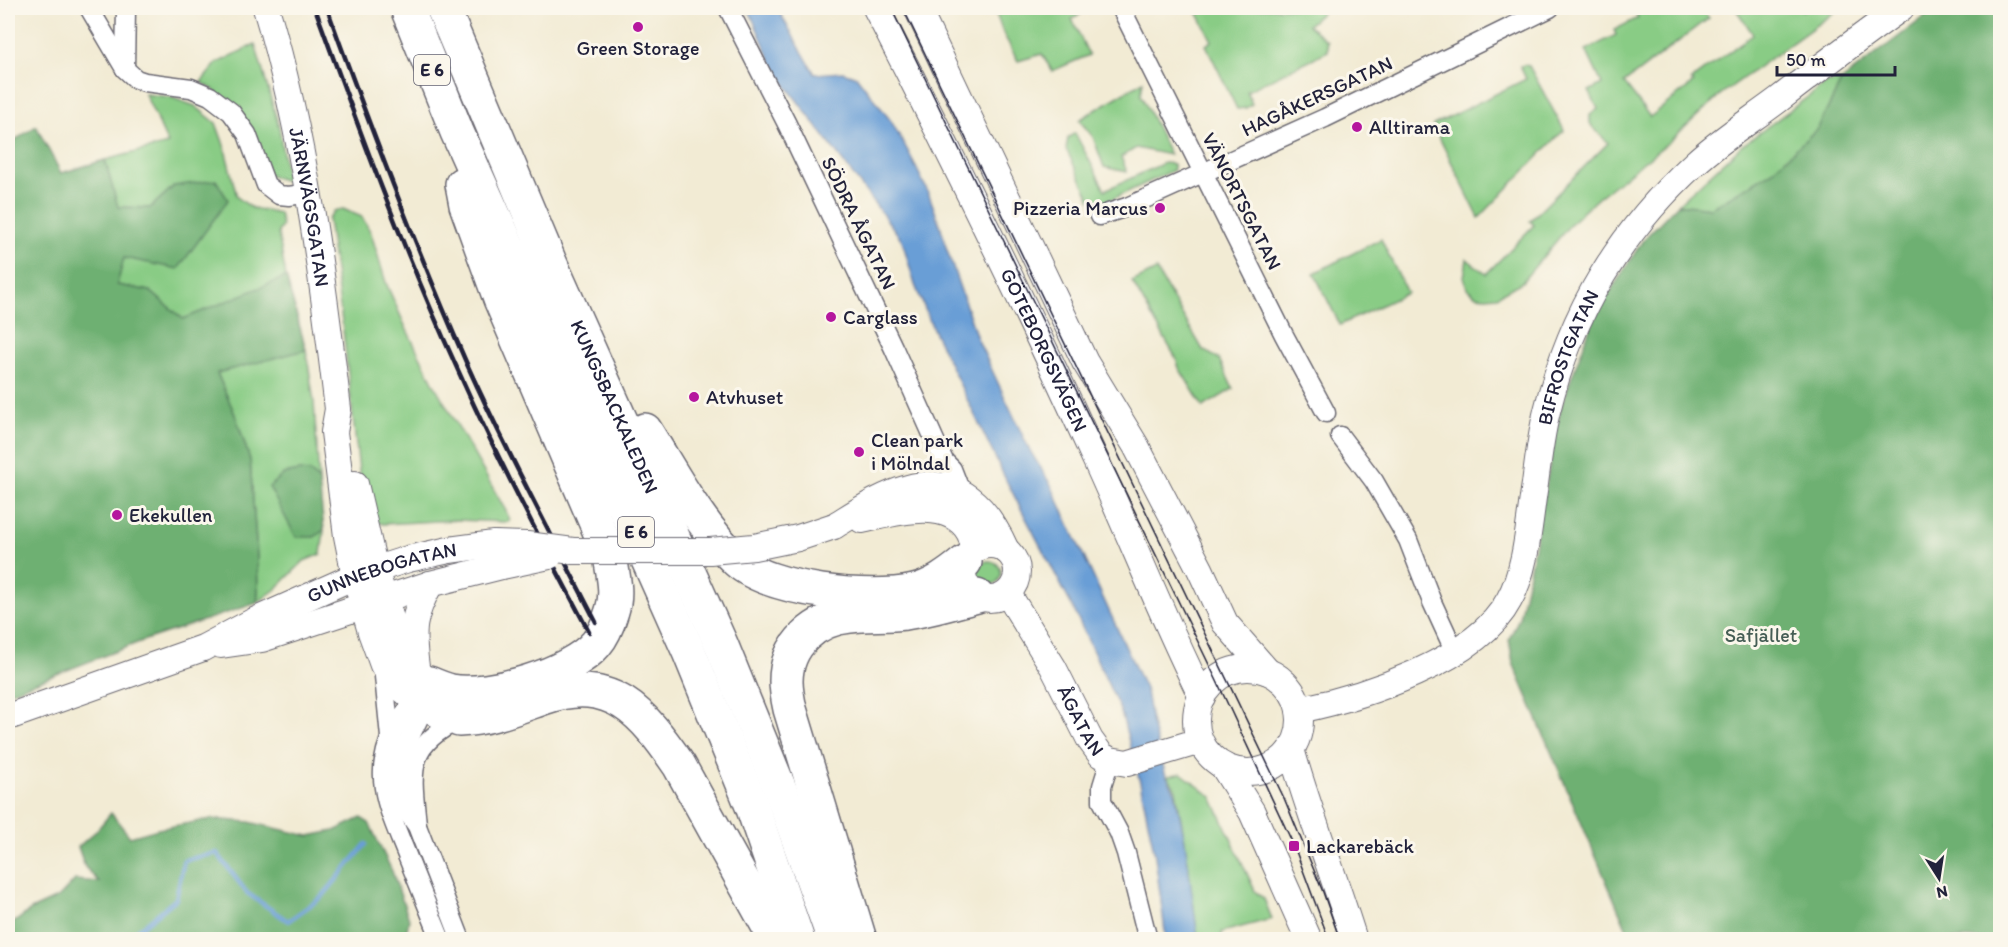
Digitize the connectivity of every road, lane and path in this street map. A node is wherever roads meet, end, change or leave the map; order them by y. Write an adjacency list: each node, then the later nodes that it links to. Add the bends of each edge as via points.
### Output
1 (89, 8): 12 (street)
2 (126, 8): 12 (street)
3 (266, 8): 15 (main road, JÄRNVÄGSGATAN)
4 (407, 8): 13 (highway, KUNGSBACKALEDEN / E 6)
5 (442, 8): 17 (highway, KUNGSBACKALEDEN / E 6)
6 (728, 8): 20 (street, SÖDRA ÅGATAN, via 885,329)
7 (876, 8): 36 (main road, GÖTEBORGSVÄGEN, via 1098,465)
8 (916, 8): 34 (main road, GÖTEBORGSVÄGEN, via 1085,362 1136,446 1225,623)
9 (1120, 8): 14 (street, VÄNORTSGATAN)
10 (1550, 8): 14 (street, HAGÅKERSGATAN)
11 (1901, 8): 32 (main road, BIFROSTGATAN, via 1696,161 1622,245 1575,326 1556,376 1546,413 1521,566 1509,602 1478,636)
12 (124, 69): 15 (street, via 136,79 191,88 210,96 231,112 247,134 266,185 279,195)
13 (457, 132): 35 (highway, via 466,205 501,299 610,556 615,591 612,610 597,643 562,669 526,682 471,692); 49 (highway, KUNGSBACKALEDEN / E 6, via 689,652 752,806)
14 (1203, 173): 16 (street, HAGÅKERSGATAN); 18 (street, VÄNORTSGATAN)
15 (309, 193): 27 (main road, JÄRNVÄGSGATAN, via 338,409 346,429 358,501)
16 (1100, 216)
17 (549, 260): 26 (highway, via 640,423 711,532 738,562 785,584 876,595 922,589 950,574); 50 (highway, KUNGSBACKALEDEN / E 6, via 721,644 782,794)
18 (1326, 413)
19 (1340, 436): 32 (street, via 1374,481 1408,540)
20 (944, 461): 21 (street); 22 (street, SÖDRA ÅGATAN, via 952,469)
21 (925, 485): 22 (main road); 23 (main road, via 907,488)
22 (961, 492): 24 (main road, via 986,513)
23 (864, 514): 25 (main road, GUNNEBOGATAN, bridge, via 798,538 754,547); 26 (main road, GUNNEBOGATAN, via 926,510 944,513 959,520 970,533)
24 (1006, 550): 26 (main road, via 981,546); 29 (main road, via 1018,573 1015,585)
25 (498, 555): 27 (main road, GUNNEBOGATAN, via 449,550); 28 (main road, GUNNEBOGATAN)
26 (970, 556): 29 (main road, ÅGATAN, via 963,569 970,592)
27 (365, 573): 30 (main road, JÄRNVÄGSGATAN); 31 (main road, GUNNEBOGATAN, via 254,621)
28 (430, 584): 30 (main road, GUNNEBOGATAN); 35 (main road, via 414,621)
29 (992, 595): 43 (main road, ÅGATAN, via 1053,667 1095,749); 51 (highway, via 907,613 830,620 804,636 788,665 790,709)
30 (374, 603): 31 (main road, GUNNEBOGATAN, via 262,639); 33 (main road); 35 (main road)
31 (203, 648): 38 (main road, GUNNEBOGATAN)
32 (1455, 652): 37 (main road, BIFROSTGATAN, via 1394,683 1332,704)
33 (383, 665): 35 (main road, via 400,687); 40 (street)
34 (1268, 672): 36 (main road, via 1251,668 1233,670 1216,679); 37 (main road, GÖTEBORGSVÄGEN, via 1286,685)
35 (421, 691): 39 (main road, via 439,715); 40 (street); 45 (street, via 396,779 402,802)
36 (1202, 697): 41 (main road, via 1196,721)
37 (1299, 710): 42 (main road, via 1299,726)
38 (8, 717)
39 (459, 720): 45 (street, via 430,737 417,758 413,784); 48 (highway, via 494,716 569,690 590,690 628,706 679,765)
40 (390, 739): 46 (street, via 384,759 385,793)
41 (1200, 741): 43 (main road, ÅGATAN); 44 (main road)
42 (1291, 749): 44 (main road, via 1275,764 1259,771 1237,771); 54 (main road)
43 (1119, 761): 52 (street, via 1102,786 1102,801 1126,853)
44 (1223, 766): 53 (main road, via 1252,812)
45 (417, 826): 47 (street)
46 (441, 939)
47 (461, 939)
48 (776, 939)
49 (798, 939)
50 (834, 939)
51 (860, 939)
52 (1148, 939)
53 (1309, 939)
54 (1354, 939)

